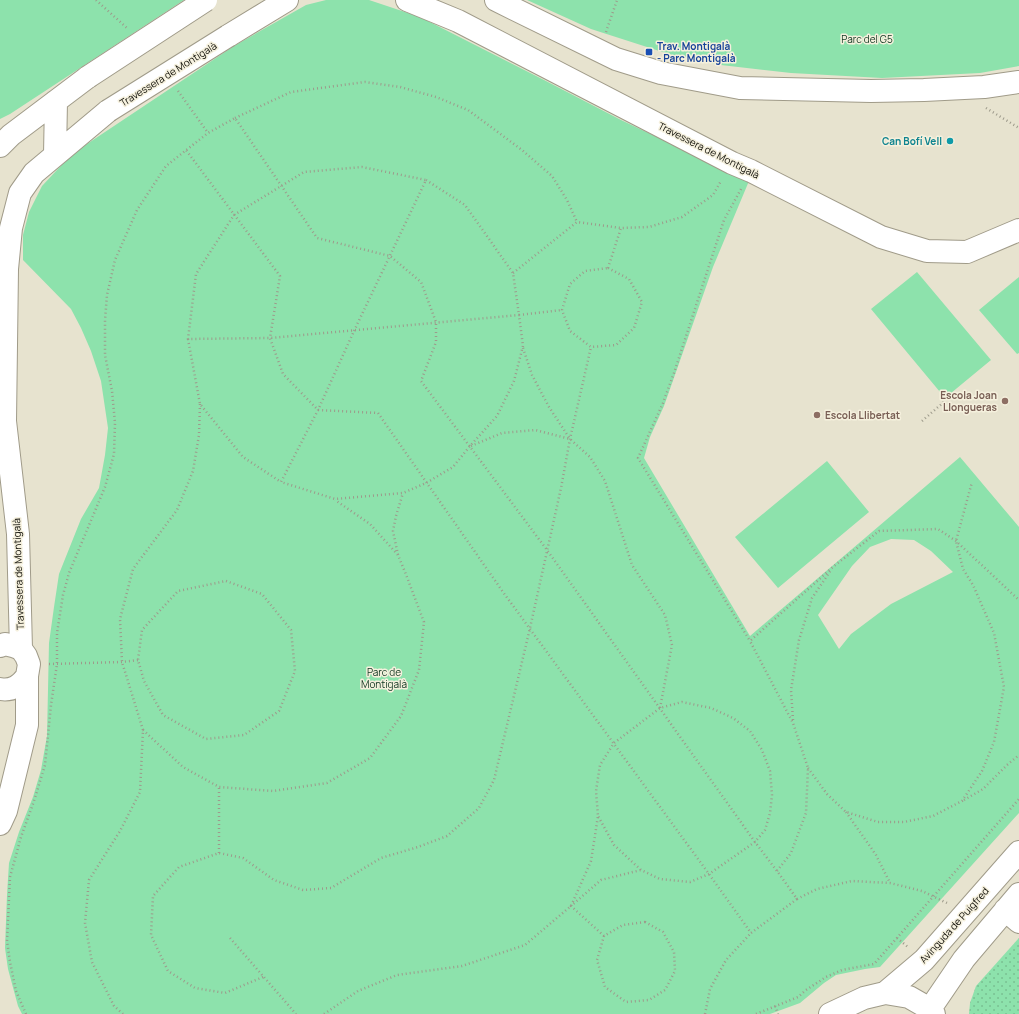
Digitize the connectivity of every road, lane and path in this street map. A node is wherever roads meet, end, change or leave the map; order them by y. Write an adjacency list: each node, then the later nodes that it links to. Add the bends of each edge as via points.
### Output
1 (206, 0): 8 (street, bridge, via 88,77)
2 (287, 0): 14 (street, Travessera de Montigalà, bridge, via 108,111)
3 (407, 0): 15 (street, Travessera de Montigalà, via 458,21)
4 (496, 0): 6 (street)
5 (617, 0): 6 (path)
6 (599, 51): 7 (street, via 661,73 740,88 878,91 984,87)
7 (1019, 82)
8 (56, 101): 12 (street, via 10,135); 14 (street)
9 (983, 106): 11 (path)
10 (235, 118): 13 (path, via 208,133); 17 (path); 19 (path, via 290,92 365,82 436,97 468,110 552,176 567,200)
11 (1019, 128)
12 (0, 146)
13 (186, 150): 18 (path); 55 (path, via 166,166 137,210 114,260 105,320 105,355 115,423 114,454 105,487 69,574 63,595 56,633)
14 (54, 155): 36 (street, Travessera de Montigalà, via 34,173 20,193 11,228 7,270)
15 (741, 167): 20 (path, via 713,196 682,217 649,227); 21 (street, Travessera de Montigalà, via 881,237 927,251 966,252); 51 (path, via 674,373 638,458)
16 (426, 180): 17 (path, via 362,167 304,172); 22 (path); 24 (path, via 465,205)
17 (281, 186): 18 (path); 22 (path, via 317,238)
18 (234, 215): 29 (path, via 280,276); 30 (path, via 196,274)
19 (576, 222): 20 (path); 24 (path)
20 (621, 228): 23 (path)
21 (1019, 230)
22 (390, 256): 27 (path, via 421,282); 28 (path)
23 (608, 268): 25 (path, via 585,271 570,284); 32 (path, via 629,279 642,302 634,328 616,345)
24 (513, 273): 26 (path)
25 (562, 310): 26 (path); 32 (path, via 570,331)
26 (519, 315): 27 (path); 31 (path)
27 (436, 322): 28 (path); 39 (path, via 436,342 420,381)
28 (354, 331): 29 (path); 35 (path)
29 (270, 338): 30 (path); 35 (path, via 282,374)
30 (188, 339): 34 (path)
31 (523, 346): 38 (path, via 532,375); 39 (path, via 514,381 497,416)
32 (590, 347): 38 (path)
33 (946, 401): 37 (path)
34 (200, 404): 40 (path, via 243,457); 54 (path, via 199,435 193,471 177,510 133,569 120,619)
35 (318, 410): 40 (path); 42 (path, via 378,413)
36 (2, 421): 52 (street, Travessera de Montigalà, via 18,534)
37 (922, 421)
38 (570, 439): 39 (path, via 535,430 502,432); 46 (path); 57 (path, via 590,457 605,481 632,565 665,615 672,645)
39 (470, 446): 42 (path, via 453,467); 46 (path)
40 (281, 482): 44 (path)
41 (972, 482): 45 (path)
42 (426, 483): 43 (path); 50 (path)
43 (403, 493): 44 (path); 47 (path, via 393,531)
44 (335, 499): 47 (path, via 370,524)
45 (956, 541): 48 (path, via 938,529 879,531); 49 (path); 65 (path, via 963,569 973,585 994,633 1004,687 994,742 982,771)
46 (547, 550): 50 (path); 57 (path)
47 (398, 554): 63 (path, via 424,622 419,670 401,716 370,758 328,783 273,791)
48 (834, 566): 51 (path); 58 (path, via 812,598 799,640 791,690)
49 (1019, 600)
50 (530, 628): 60 (path); 71 (path, via 494,780 479,808 447,836 381,858 331,888 303,890 274,880 243,858)
51 (750, 641): 58 (path)
52 (19, 659): 55 (path); 56 (street, via 23,683 9,690); 68 (street, Travessera de Montigalà, via 27,725 6,812)
53 (138, 660): 53 (path, via 144,681 163,715 206,739 244,735 279,711 295,671 291,630 262,594 226,582 178,591 142,630); 54 (path)
54 (122, 662): 55 (path); 59 (path)
55 (57, 664): 92 (path, via 46,765 10,877 7,941 16,991)
56 (0, 689)
57 (660, 708): 60 (path); 69 (path); 69 (path, via 682,702 711,708 733,718 750,731 762,750 770,771 772,795 765,830)
58 (793, 722): 62 (path)
59 (143, 730): 63 (path, via 183,766); 93 (path, via 140,792 120,831 89,880 85,923 92,962 114,1006)
60 (614, 743): 67 (path, via 600,765 596,791); 74 (path)
61 (1019, 755): 65 (path, via 983,789)
62 (808, 768): 66 (path, via 827,794); 73 (path, via 806,813 791,853)
63 (219, 788): 71 (path)
64 (1019, 799): 77 (path)
65 (962, 801): 66 (path, via 933,816 904,822 878,822)
66 (846, 812): 75 (path, via 876,855)
67 (598, 816): 72 (path, via 614,845); 80 (path, via 591,861)
68 (0, 824)
69 (755, 842): 73 (path); 74 (path)
70 (1019, 852): 88 (street, Avinguda de Puigfred, via 924,960)
71 (219, 853): 87 (path, via 179,867 153,896 152,935 168,971 195,988 225,993)
72 (641, 870): 74 (path, via 660,879 690,882); 80 (path, via 601,880)
73 (777, 871): 78 (path)
74 (709, 874): 82 (path)
75 (890, 883): 77 (path); 78 (path, via 852,881 817,889)
76 (1019, 894): 81 (street)
77 (934, 896): 79 (path); 85 (path)
78 (797, 899): 82 (path)
79 (948, 904)
80 (571, 906): 83 (path); 95 (path, via 525,945 462,966 397,976 358,991)
81 (1012, 916): 90 (street, via 964,959)
82 (751, 933): 96 (path, via 726,960 710,989)
83 (604, 936): 83 (path, via 597,960 605,987 626,1002 649,1000 665,990 675,971 674,952 663,932 645,922 623,924)
84 (230, 938): 87 (path)
85 (897, 938): 86 (path); 89 (path, via 874,964 842,970 826,977 798,997)
86 (909, 948)
87 (263, 977): 94 (path)
88 (885, 993): 90 (street, via 909,997); 91 (street, via 864,998)
89 (775, 1006): 97 (path); 98 (path)
90 (932, 1012)
91 (835, 1013)
92 (26, 1014)
93 (123, 1014)
94 (296, 1014)
95 (324, 1014)
96 (705, 1014)
97 (756, 1014)
98 (778, 1014)

